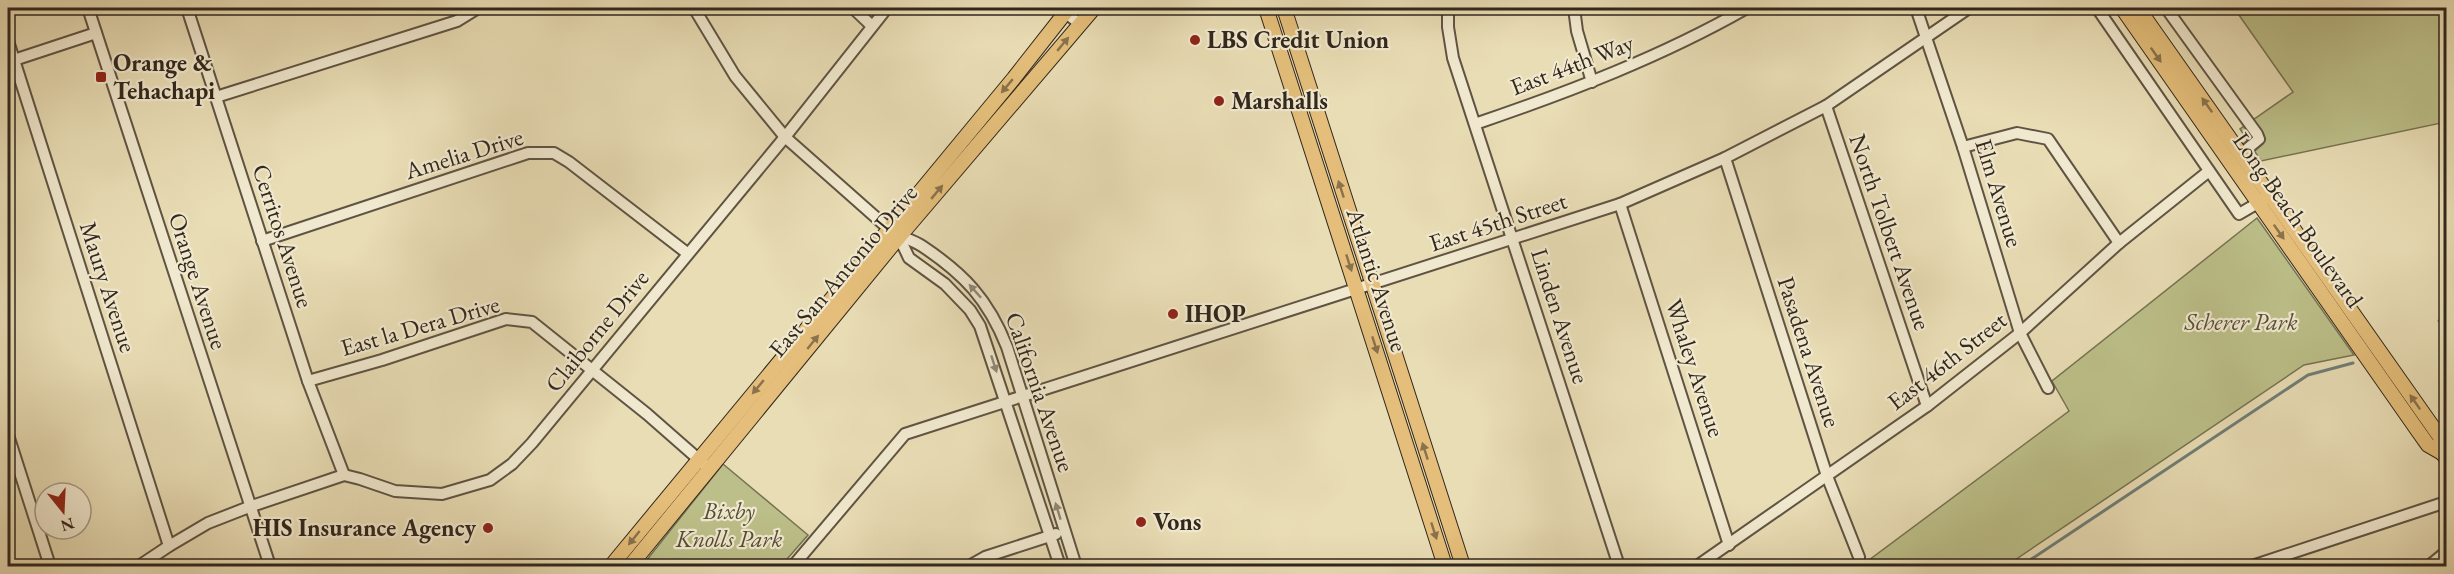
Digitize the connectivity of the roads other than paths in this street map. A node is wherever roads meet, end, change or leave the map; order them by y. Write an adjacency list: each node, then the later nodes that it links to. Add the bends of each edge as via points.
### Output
1 (88, 8): 22 (street, Orange Avenue)
2 (187, 8): 27 (street, Cerritos Avenue)
3 (478, 8): 27 (street, via 457,21)
4 (694, 8): 30 (street, California Avenue, via 735,76)
5 (854, 8): 21 (street)
6 (887, 8): 21 (street, Claiborne Drive)
7 (1094, 8): 20 (main road, East San Antonio Drive)
8 (1266, 8): 43 (main road, Atlantic Avenue, one-way to 43)
9 (1284, 8): 42 (main road, Atlantic Avenue, one-way to 9)
10 (1448, 8): 29 (street, Linden Avenue, via 1453,58)
11 (1574, 8): 26 (street)
12 (1747, 8): 26 (street, East 44th Way, via 1666,50)
13 (1916, 8): 23 (street, Elm Avenue)
14 (1969, 8): 23 (street, East 45th Street)
15 (2097, 8): 34 (street)
16 (2122, 8): 35 (main road, Long Beach Boulevard, one-way to 35)
17 (2138, 8): 32 (main road, Long Beach Boulevard, one-way to 17)
18 (2166, 8): 32 (street, via 2257,134 2256,144)
19 (1065, 9): 20 (street); 37 (main road, East San Antonio Drive, one-way to 37)
20 (1080, 24): 37 (main road, East San Antonio Drive, one-way to 20)
21 (872, 26): 30 (street, Claiborne Drive)
22 (96, 33): 25 (street); 57 (street, Orange Avenue)
23 (1926, 39): 28 (street, East 45th Street); 31 (street, Elm Avenue)
24 (8, 41): 25 (street, Maury Avenue)
25 (11, 61): 61 (street, Maury Avenue)
26 (1592, 82): 29 (street, East 44th Way)
27 (216, 97): 39 (street, Cerritos Avenue)
28 (1826, 106): 33 (street, East 45th Street); 50 (street, North Tolbert Avenue)
29 (1475, 123): 38 (street, Linden Avenue)
30 (785, 137): 37 (street, California Avenue); 41 (street, Claiborne Drive)
31 (1963, 147): 40 (street, via 2017,133 2049,139); 44 (street, Elm Avenue)
32 (2241, 154): 35 (main road, Long Beach Boulevard)
33 (1725, 158): 36 (street, East 45th Street); 55 (street, Pasadena Avenue)
34 (2209, 171): 35 (street, via 2239,214); 40 (street, East 46th Street)
35 (2265, 200): 52 (main road, Long Beach Boulevard, via 2440,437)
36 (1620, 204): 38 (street, East 45th Street); 60 (street, Whaley Avenue)
37 (894, 233): 48 (street, California Avenue, one-way to 37, via 998,323 986,304 960,274 919,244); 49 (street, California Avenue, one-way to 49, via 909,258 945,284 970,310 986,342); 53 (main road, East San Antonio Drive)
38 (1513, 239): 42 (street, East 45th Street); 75 (street, Linden Avenue)
39 (262, 241): 41 (street, Amelia Drive, via 528,153 554,153); 46 (street, Cerritos Avenue)
40 (2119, 243): 44 (street, East 46th Street)
41 (687, 253): 45 (street, Claiborne Drive)
42 (1372, 285): 43 (street, East 45th Street); 74 (main road, Atlantic Avenue, one-way to 42)
43 (1357, 290): 48 (street, East 45th Street); 64 (main road, Atlantic Avenue, one-way to 64)
44 (2020, 333): 47 (street, Elm Avenue); 50 (street, East 46th Street)
45 (593, 370): 46 (street, East la Dera Drive, via 532,322 506,319); 53 (street, East la Dera Drive); 54 (street, Claiborne Drive, via 532,444 490,480 442,494 395,491)
46 (308, 381): 54 (street, Cerritos Avenue)
47 (2048, 388)
48 (1022, 396): 49 (street, East 45th Street); 58 (street, California Avenue, one-way to 48)
49 (1006, 401): 59 (street, California Avenue); 70 (street, East 45th Street, via 905,434)
50 (1927, 406): 55 (street, East 46th Street)
51 (8, 435): 65 (street)
52 (2445, 455)
53 (704, 464): 68 (main road, East San Antonio Drive, one-way to 68); 69 (main road, East San Antonio Drive)
54 (344, 476): 57 (street)
55 (1827, 476): 60 (street, East 46th Street); 63 (street, Pasadena Avenue)
56 (2446, 502): 77 (street)
57 (249, 507): 61 (street, via 208,523); 67 (street, Orange Avenue)
58 (1065, 531): 59 (street); 73 (street, California Avenue)
59 (1050, 535): 71 (street, via 985,556); 72 (street, California Avenue)
60 (1730, 545): 76 (street, East 46th Street)
61 (169, 546): 66 (street)
62 (2446, 552): 78 (street)
63 (1858, 557)
64 (1442, 566)
65 (50, 567)
66 (139, 567)
67 (270, 567)
68 (611, 567)
69 (630, 567)
70 (793, 567)
71 (969, 567)
72 (1060, 567)
73 (1076, 567)
74 (1463, 567)
75 (1619, 567)
76 (1697, 567)
77 (2252, 567)
78 (2429, 567)

